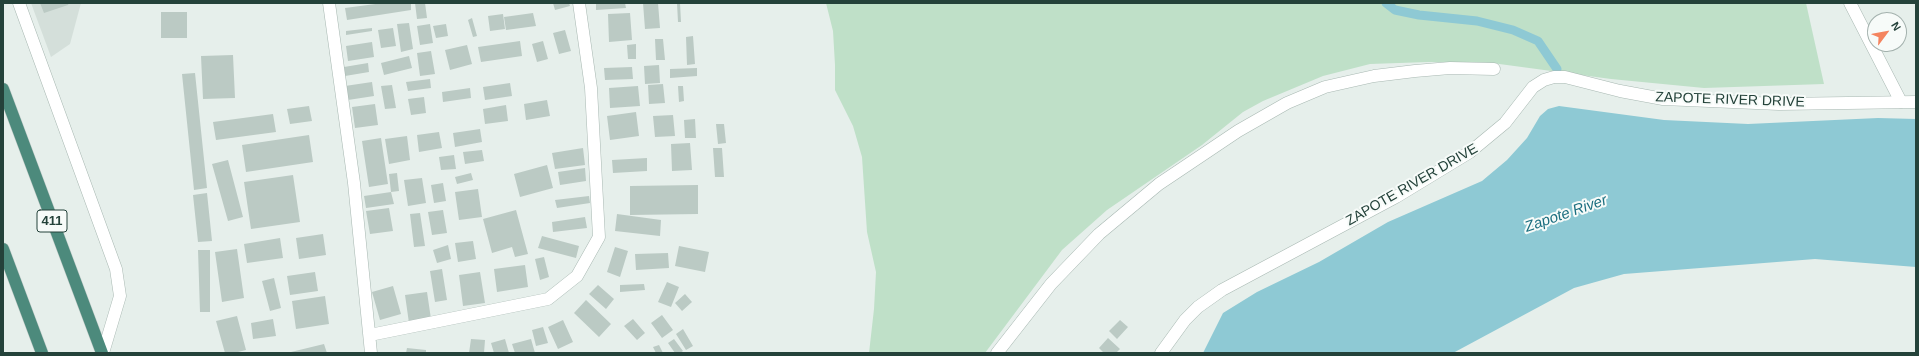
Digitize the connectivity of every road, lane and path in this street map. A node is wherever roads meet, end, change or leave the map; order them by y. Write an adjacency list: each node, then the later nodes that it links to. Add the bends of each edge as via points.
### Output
1 (19, 3): 12 (street, via 116,269 120,296)
2 (329, 3): 10 (street, via 354,183)
3 (580, 3): 10 (street, via 591,88 600,237 578,276 548,298)
4 (1850, 3): 7 (street)
5 (1494, 69): 14 (street, via 1450,68 1415,71 1374,76 1325,87 1287,103 1238,130 1160,184 1099,234 1051,284)
6 (3, 89): 12 (highway, 411)
7 (1901, 102): 8 (street, ZAPOTE RIVER DRIVE); 15 (street, ZAPOTE RIVER DRIVE, via 1779,104 1663,99 1566,77 1544,80 1534,87 1505,123 1470,152 1396,197 1222,290 1198,307)
8 (1916, 102)
9 (3, 249): 11 (highway)
10 (370, 335): 13 (street)
11 (42, 353)
12 (103, 353)
13 (371, 353)
14 (997, 353)
15 (1161, 353)

